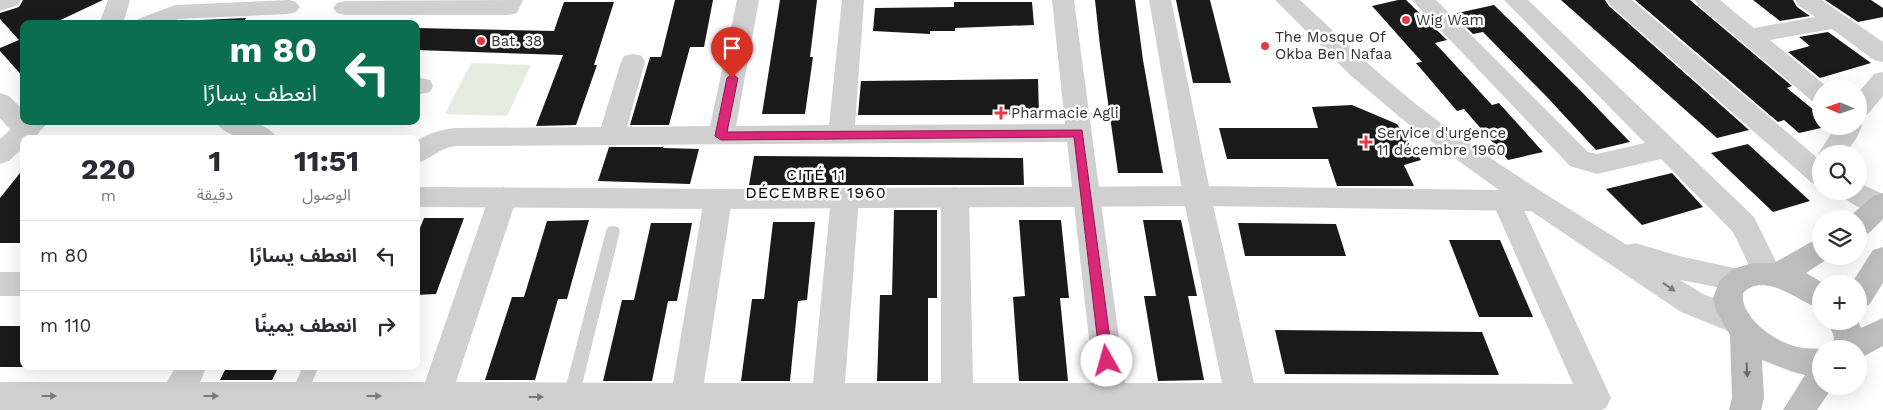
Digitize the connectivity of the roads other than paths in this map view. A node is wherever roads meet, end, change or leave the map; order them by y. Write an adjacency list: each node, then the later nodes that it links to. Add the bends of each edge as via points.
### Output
1 (10, 0): 14 (street)
2 (119, 0): 17 (street)
3 (512, 0): 16 (street, via 509,8)
4 (748, 0): 36 (street)
5 (853, 0): 33 (street)
6 (1063, 0): 30 (street)
7 (1160, 0): 41 (street)
8 (1286, 0): 50 (street, via 1423,123)
9 (1423, 0): 37 (street, via 1579,159 1597,164)
10 (1515, 0): 37 (street)
11 (1618, 0): 40 (street)
12 (1706, 0): 20 (street)
13 (1806, 0): 19 (street)
14 (0, 4)
15 (288, 7): 18 (street, via 175,12)
16 (345, 8)
17 (113, 20)
18 (156, 20)
19 (1835, 21): 20 (street); 21 (street)
20 (1751, 36): 24 (street)
21 (1883, 54)
22 (633, 62): 35 (street)
23 (1883, 80): 25 (street)
24 (1812, 87)
25 (1868, 98)
26 (0, 102): 27 (street)
27 (20, 117)
28 (236, 125): 32 (street)
29 (32, 126): 31 (street)
30 (1079, 133): 33 (street); 45 (street)
31 (22, 135)
32 (257, 135)
33 (841, 135): 36 (street)
34 (20, 136): 39 (street)
35 (611, 136): 36 (street); 38 (street, via 455,137 440,139)
36 (721, 136)
37 (1667, 148): 57 (street, via 1744,225)
38 (420, 152)
39 (0, 154)
40 (1812, 159)
41 (1197, 196): 45 (street); 49 (street); 79 (street)
42 (420, 197): 43 (street)
43 (503, 197): 46 (street); 72 (street)
44 (955, 197): 45 (street); 47 (street); 75 (street)
45 (1086, 197): 76 (street)
46 (718, 198): 47 (street); 78 (street)
47 (845, 198): 74 (street)
48 (1867, 198): 51 (street)
49 (1505, 199): 50 (street); 80 (street)
50 (1536, 201): 54 (street)
51 (1882, 204): 52 (main road)
52 (1867, 217)
53 (613, 231): 73 (lane)
54 (1599, 241): 58 (street, via 1671,265); 63 (street, one-way to 63, via 1692,303)
55 (1812, 255): 57 (main road)
56 (1883, 258): 61 (main road)
57 (1772, 275): 58 (main road, via 1751,274); 62 (main road)
58 (1738, 279): 63 (main road, via 1728,297 1731,310)
59 (0, 284): 60 (street)
60 (20, 284)
61 (1867, 289)
62 (1812, 291)
63 (1742, 326): 66 (main road, via 1760,344 1779,354 1798,361); 81 (main road, one-way to 81, via 1748,398)
64 (1883, 331): 65 (main road)
65 (1866, 340)
66 (1812, 362)
67 (190, 370): 77 (street)
68 (310, 370): 71 (lane)
69 (1812, 392): 82 (main road)
70 (0, 396): 77 (street, one-way to 77)
71 (298, 396): 72 (street, one-way to 72); 77 (street, one-way to 71)
72 (436, 396): 73 (street, one-way to 73)
73 (571, 397): 78 (street)
74 (828, 397): 75 (street); 78 (street)
75 (957, 397): 76 (street)
76 (1111, 397): 79 (street)
77 (172, 403)
78 (685, 403)
79 (1242, 404): 80 (street)
80 (1598, 404)
81 (1745, 410)
82 (1800, 410)

